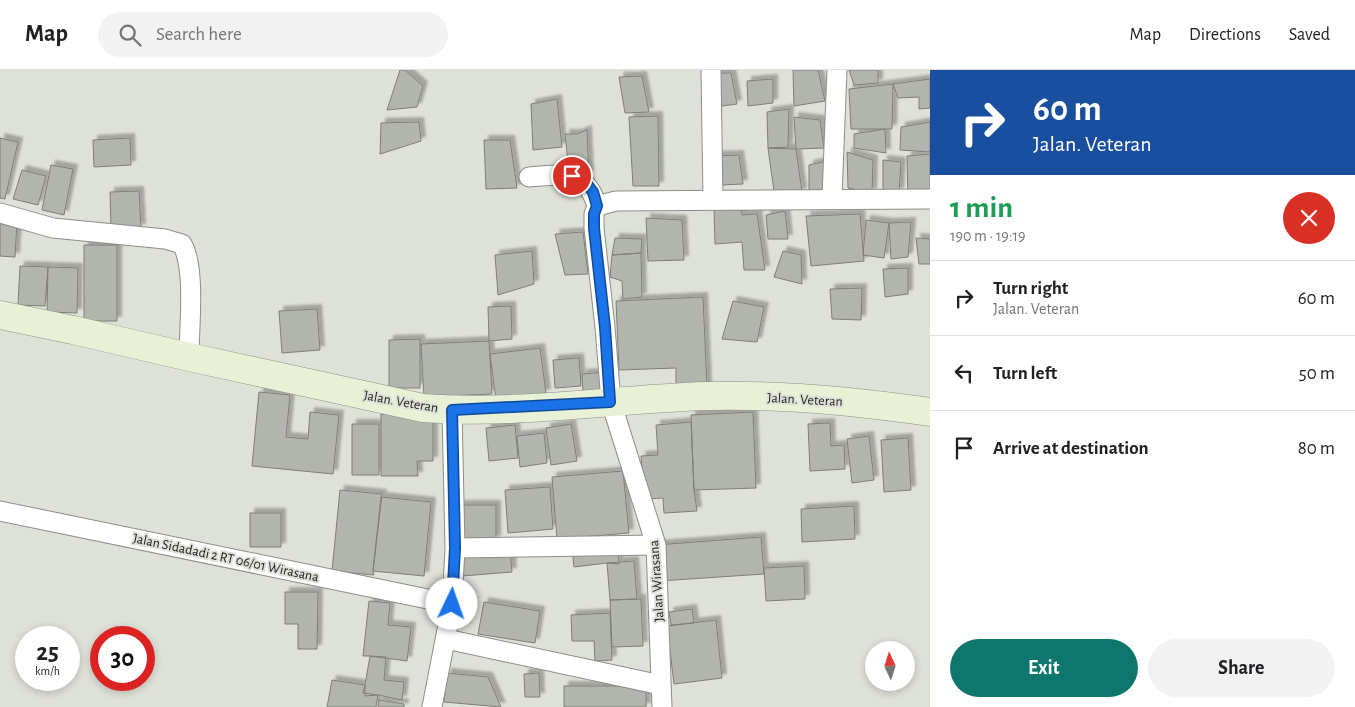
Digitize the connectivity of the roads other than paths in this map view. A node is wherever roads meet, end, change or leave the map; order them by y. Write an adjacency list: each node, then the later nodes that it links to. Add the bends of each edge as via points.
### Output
1 (711, 70): 6 (street)
2 (837, 70): 4 (street)
3 (529, 177): 7 (street, via 572,176 585,182 593,192)
4 (832, 198): 5 (street); 6 (street)
5 (930, 199)
6 (713, 200): 7 (street, via 616,200)
7 (597, 206): 11 (street, Jalan Wirasana, via 594,228)
8 (0, 214): 10 (street, via 53,228 165,239 182,244 190,268)
9 (0, 315): 10 (street, Jalan. Veteran)
10 (189, 357): 12 (street, Jalan. Veteran, via 406,405)
11 (610, 402): 12 (street, Jalan. Veteran); 13 (street, Jalan. Veteran, via 707,396 804,397); 15 (street, Jalan Wirasana)
12 (452, 410): 16 (street)
13 (930, 412)
14 (0, 511): 17 (street, Jalan Sidadadi 2 RT 06/01 Wirasana)
15 (656, 545): 16 (street); 19 (street, Jalan Wirasana)
16 (455, 548): 17 (street)
17 (452, 604): 18 (street)
18 (446, 639): 19 (street); 20 (street)
19 (661, 685): 21 (street, Jalan Wirasana)
20 (432, 707)
21 (662, 707)

